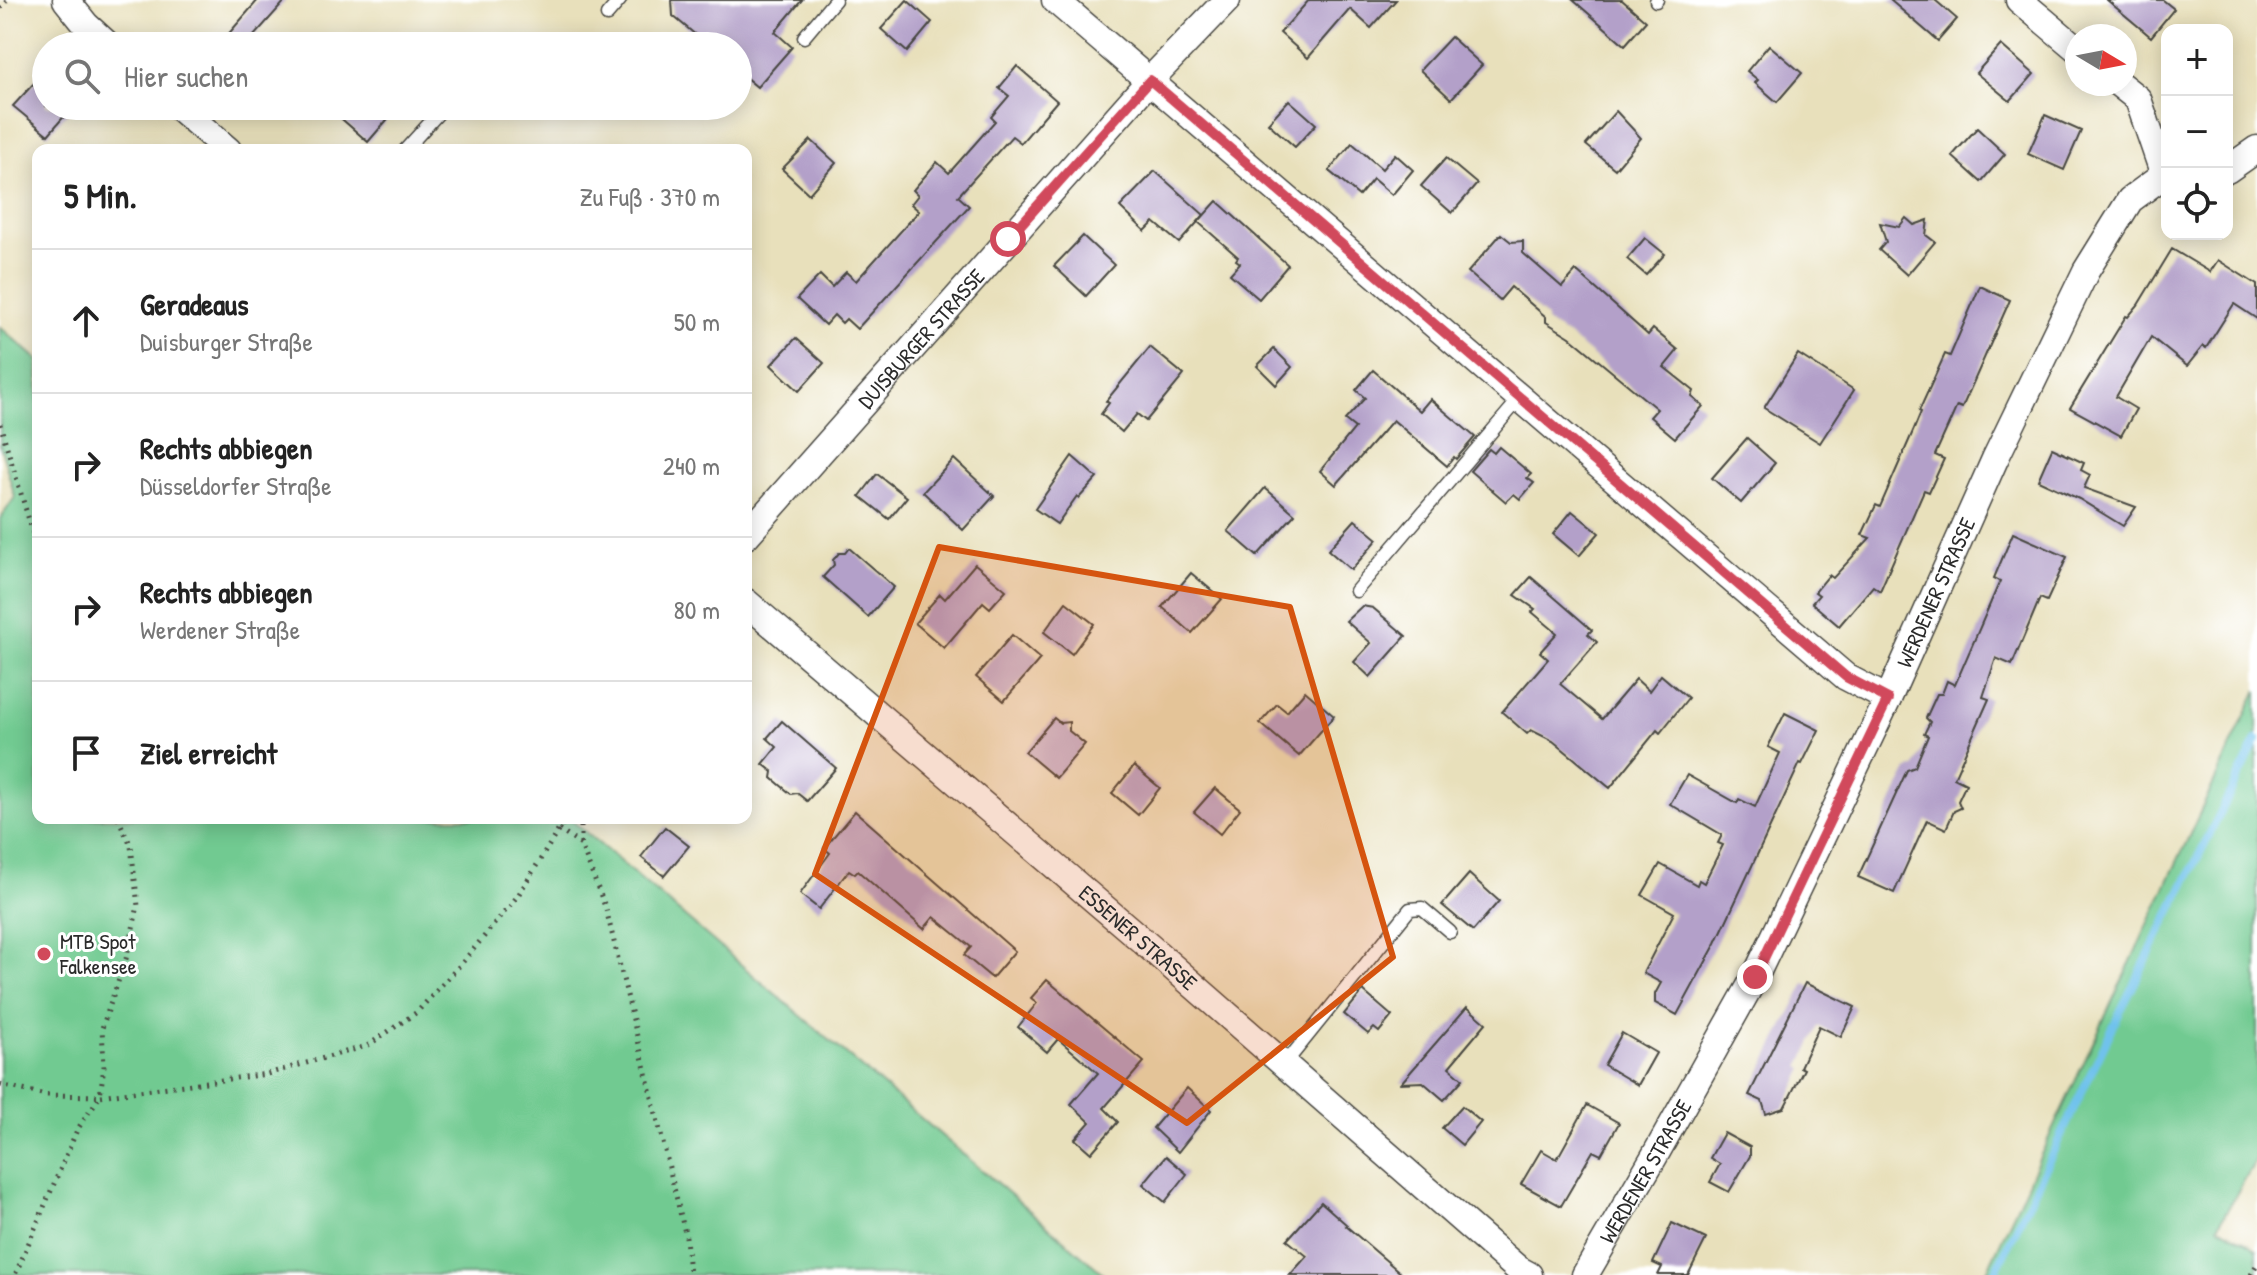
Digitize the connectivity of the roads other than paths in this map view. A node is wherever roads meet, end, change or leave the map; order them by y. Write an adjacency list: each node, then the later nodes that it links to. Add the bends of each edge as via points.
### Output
1 (66, 0): 8 (street)
2 (620, 0): 7 (lane)
3 (835, 0): 9 (lane)
4 (1055, 0): 11 (street)
5 (1227, 0): 11 (street, DUISBURGER STRASSE)
6 (2019, 0): 10 (street)
7 (607, 15)
8 (94, 32)
9 (804, 37)
10 (2065, 39)
11 (1150, 80): 21 (street); 22 (street, DUISBURGER STRASSE)
12 (2134, 96): 18 (street)
13 (193, 120): 15 (street)
14 (432, 120): 16 (lane)
15 (221, 144)
16 (410, 144)
17 (2257, 149): 19 (street)
18 (2163, 168)
19 (2230, 168)
20 (2161, 178): 25 (street, WERDENER STRASSE, via 2130,200 2086,271)
21 (1521, 397): 23 (lane); 25 (street, via 1846,677)
22 (752, 529)
23 (1356, 591)
24 (752, 607): 27 (street, ESSENER STRASSE)
25 (1888, 699): 29 (street, WERDENER STRASSE, via 1755,977)
26 (1450, 932): 27 (lane, via 1422,908 1410,909)
27 (1284, 1065): 28 (street, ESSENER STRASSE)
28 (1529, 1275)
29 (1585, 1275)

